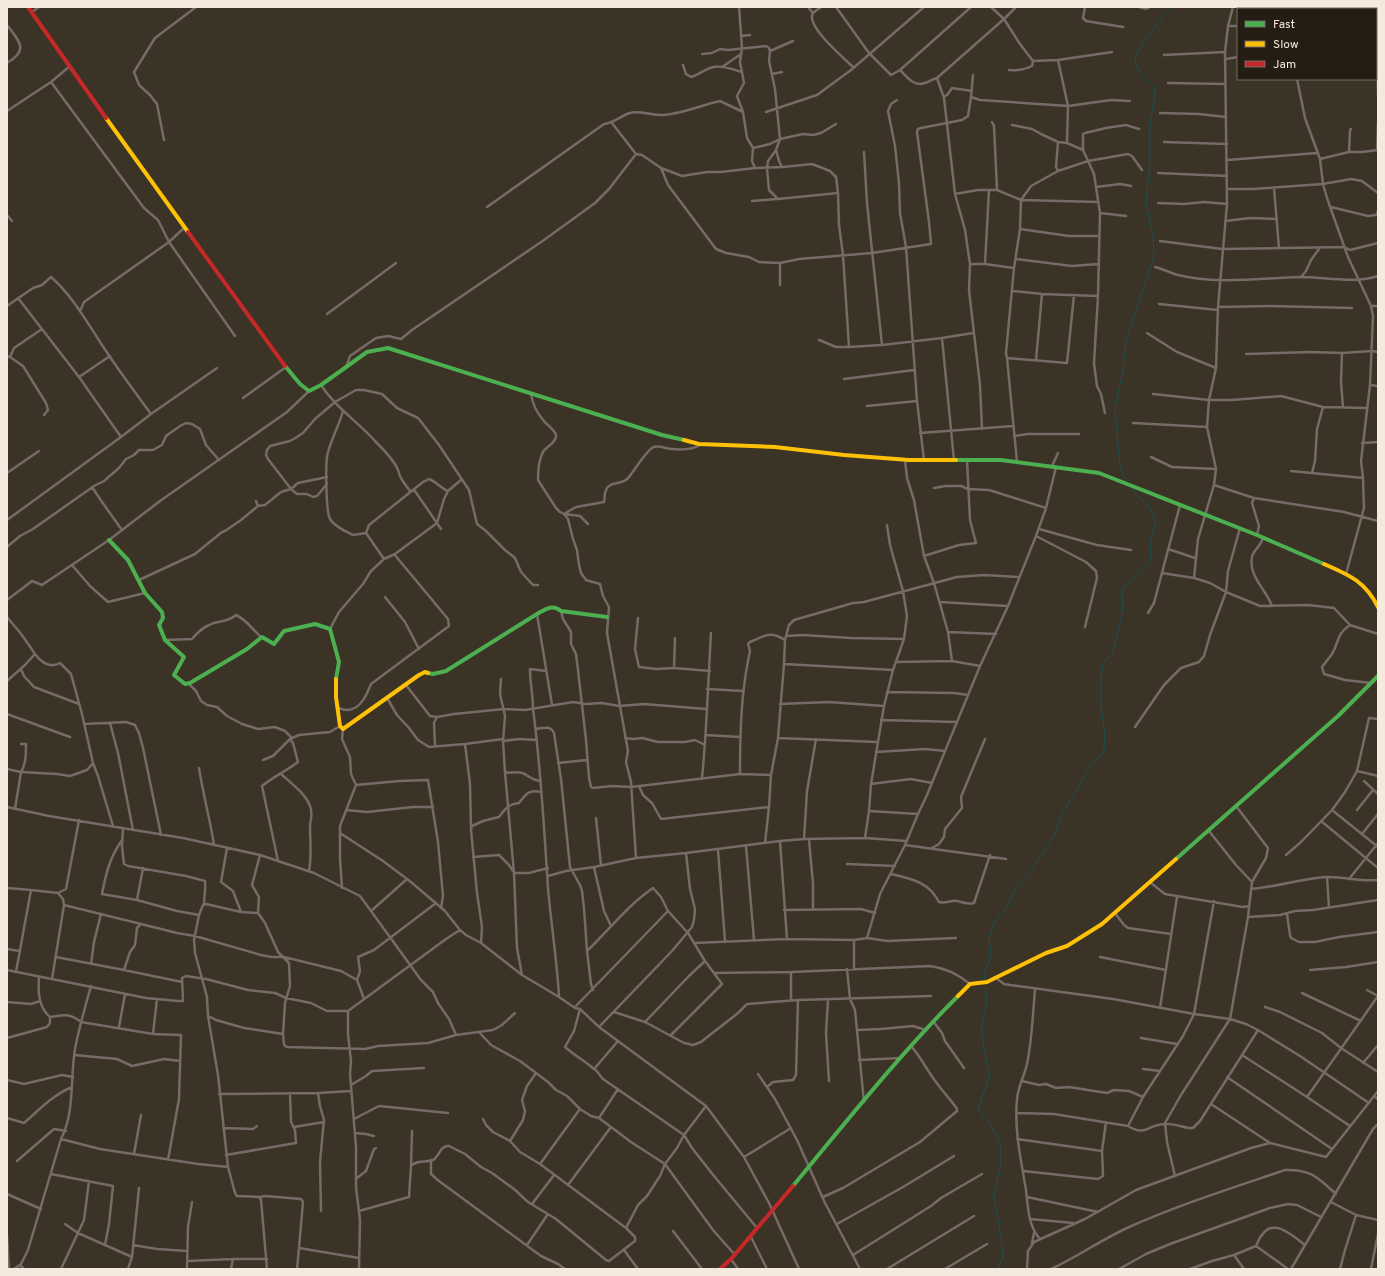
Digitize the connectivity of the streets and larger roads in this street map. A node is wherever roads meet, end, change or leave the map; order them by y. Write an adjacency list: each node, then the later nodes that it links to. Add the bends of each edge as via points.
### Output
1 (28, 7): 16 (street)
2 (39, 7): 16 (street)
3 (196, 7): 77 (street, via 154,38 134,72 139,85 157,104)
4 (740, 7): 24 (street)
5 (808, 7): 17 (street)
6 (822, 7): 17 (street)
7 (836, 7): 31 (street)
8 (924, 7): 31 (street)
9 (972, 7): 44 (street)
10 (991, 7): 18 (street)
11 (1016, 7): 18 (street)
12 (1085, 7): 22 (street, via 1083,18 1086,21)
13 (1139, 7): 14 (street)
14 (1150, 7)
15 (1233, 7): 20 (street)
16 (32, 12): 41 (street)
17 (813, 13): 43 (street, via 812,21 824,40)
18 (1004, 19): 37 (street); 50 (street)
19 (7, 25): 39 (street, via 15,34 21,52)
20 (1228, 26): 21 (street); 30 (street)
21 (1237, 26)
22 (1123, 27)
23 (750, 35): 24 (street)
24 (741, 36): 27 (street)
25 (793, 41): 28 (street)
26 (1377, 43): 56 (street)
27 (742, 48): 28 (street, via 766,46); 32 (street, via 720,49); 33 (street)
28 (770, 51): 48 (street)
29 (1112, 52): 38 (street)
30 (1226, 52): 34 (street); 36 (street)
31 (870, 53): 43 (street); 44 (street, via 888,74)
32 (702, 54)
33 (741, 54): 42 (street); 46 (street)
34 (1164, 55)
35 (1237, 57): 36 (street)
36 (1226, 59): 54 (street)
37 (1033, 60): 38 (street); 45 (street, via 1032,66 1025,70)
38 (1058, 60): 61 (street)
39 (7, 64)
40 (683, 65): 42 (street, via 686,74 691,77 714,67)
41 (70, 66): 52 (street); 126 (street)
42 (722, 67): 46 (street)
43 (853, 67): 62 (street, via 817,94)
44 (900, 70): 50 (street, via 915,84 924,84)
45 (1009, 70)
46 (743, 72): 64 (street, via 744,83 737,96)
47 (782, 72): 48 (street)
48 (772, 74): 62 (street)
49 (973, 75): 55 (street)
50 (937, 78): 57 (street)
51 (1297, 80): 88 (street, via 1305,118)
52 (51, 82): 63 (street); 130 (street, via 144,208 158,220)
53 (1168, 83): 54 (street)
54 (1225, 84): 67 (street)
55 (972, 90): 57 (street, via 952,88); 58 (street)
56 (1378, 95)
57 (944, 97): 71 (street)
58 (971, 97): 61 (street, via 980,100); 71 (street, via 968,116)
59 (897, 100): 132 (street, via 891,104 888,111 895,146 900,213)
60 (1130, 100): 61 (street)
61 (1068, 106): 80 (street)
62 (777, 107): 65 (street); 76 (street)
63 (7, 111)
64 (743, 112): 70 (street, via 720,101 682,113 629,114); 82 (street, via 747,138)
65 (766, 112)
66 (1160, 113): 67 (street)
67 (1226, 117): 81 (street)
68 (992, 122): 107 (street)
69 (1378, 122): 85 (street)
70 (612, 123): 89 (street); 117 (street, via 604,124)
71 (947, 123): 110 (street); 132 (street, via 918,129 917,132 931,244)
72 (836, 124): 76 (street, via 813,135 803,134)
73 (1012, 125): 78 (street, via 1032,129)
74 (1139, 129): 84 (street, via 1126,125 1085,133 1082,138)
75 (1351, 129): 87 (street)
76 (780, 139): 82 (street); 83 (street)
77 (164, 140)
78 (1058, 142): 80 (street); 98 (street)
79 (1164, 142): 81 (street)
80 (1068, 143): 84 (street)
81 (1227, 144): 91 (street)
82 (753, 148): 94 (street, via 752,160)
83 (776, 150): 95 (street, via 768,161); 96 (street)
84 (1083, 150): 92 (street)
85 (1378, 150): 87 (street)
86 (864, 152): 137 (street)
87 (1348, 152): 90 (street)
88 (1317, 153): 90 (street); 91 (street)
89 (636, 154): 93 (street); 182 (street, via 595,203 403,338 376,338 350,356)
90 (1320, 159): 101 (street)
91 (1227, 160): 100 (street)
92 (1088, 161): 97 (street, via 1130,154); 98 (street); 103 (street, via 1094,174)
93 (661, 168): 94 (street, via 682,176); 141 (street, via 668,185 716,249 764,263)
94 (755, 168): 95 (street)
95 (767, 168): 96 (street); 111 (street, via 769,190)
96 (783, 168): 108 (street, via 812,164 830,172 836,177)
97 (1142, 170)
98 (1058, 171): 112 (street, via 1032,186)
99 (1158, 173): 100 (street)
100 (1228, 176): 105 (street)
101 (1323, 184): 104 (street); 109 (street, via 1351,179 1362,181); 118 (street)
102 (1131, 186): 103 (street, via 1120,184)
103 (1096, 188): 114 (street)
104 (1274, 188): 105 (street); 123 (street)
105 (1228, 189): 116 (street)
106 (989, 190): 107 (street); 110 (street); 143 (street)
107 (997, 190): 112 (street)
108 (838, 193): 111 (street); 138 (street)
109 (1378, 193)
110 (955, 194): 142 (street, via 965,230)
111 (778, 199): 113 (street)
112 (1021, 200): 114 (street); 127 (street)
113 (752, 201)
114 (1098, 202): 120 (street)
115 (1158, 202): 116 (street)
116 (1227, 204): 125 (street)
117 (487, 207)
118 (1330, 207): 119 (street, via 1368,216 1376,215); 133 (street)
119 (1378, 211)
120 (1100, 213): 122 (street); 128 (street)
121 (7, 215): 124 (street)
122 (1126, 216)
123 (1277, 218): 125 (street); 134 (street)
124 (12, 221)
125 (1226, 221): 136 (street)
126 (186, 227): 130 (street); 183 (street)
127 (1020, 229): 128 (street, via 1069,236); 139 (street)
128 (1098, 236): 144 (street)
129 (1160, 241): 136 (street)
130 (169, 242): 163 (street, via 84,302); 168 (street)
131 (1378, 243): 133 (street, via 1350,250)
132 (906, 247): 137 (street); 171 (street)
133 (1344, 247): 135 (street); 150 (street)
134 (1279, 248): 135 (street); 136 (street)
135 (1319, 248): 148 (street)
136 (1222, 249): 149 (street)
137 (872, 253): 138 (street); 172 (street)
138 (843, 255): 141 (street); 173 (street)
139 (1016, 259): 144 (street, via 1072,266); 146 (street)
140 (396, 263): 164 (street)
141 (780, 263): 151 (street)
142 (970, 264): 143 (street); 166 (street, via 968,290)
143 (985, 264): 146 (street)
144 (1099, 264): 155 (street)
145 (1155, 267): 149 (street, via 1179,275)
146 (1014, 268): 152 (street)
147 (1378, 276): 150 (street)
148 (1301, 277): 149 (street); 150 (street)
149 (1221, 280): 162 (street)
150 (1359, 280): 159 (street)
151 (780, 285)
152 (1012, 291): 153 (street); 180 (street)
153 (1042, 294): 154 (street); 181 (street)
154 (1074, 295): 155 (street); 181 (street, via 1067,362)
155 (1098, 296): 204 (street, via 1094,363 1097,386)
156 (18, 298): 158 (street); 163 (street, via 51,276); 165 (street)
157 (1159, 304): 162 (street)
158 (7, 306)
159 (1370, 306): 160 (street); 174 (street, via 1373,324)
160 (1378, 306)
161 (1352, 308): 162 (street, via 1270,306)
162 (1218, 309): 185 (street)
163 (80, 311): 179 (street)
164 (327, 314)
165 (43, 329): 178 (street, via 14,348); 187 (street)
166 (973, 333): 169 (street); 210 (street, via 980,385)
167 (1147, 333): 185 (street, via 1177,352)
168 (234, 336)
169 (942, 338): 171 (street); 211 (street)
170 (819, 340): 173 (street, via 836,347)
171 (912, 341): 172 (street); 186 (street)
172 (882, 345): 173 (street)
173 (849, 347)
174 (1372, 351): 175 (street); 176 (street); 190 (street)
175 (1378, 352)
176 (1342, 353): 177 (street); 201 (street)
177 (1246, 354)
178 (8, 356): 206 (street, via 22,366 46,403 48,410)
179 (110, 356): 187 (street); 205 (street)
180 (1007, 358): 181 (street); 208 (street)
181 (1036, 360)
182 (347, 365): 189 (street); 193 (street, via 367,352 388,348)
183 (286, 367): 192 (street); 195 (street)
184 (217, 368): 205 (street)
185 (1216, 368): 196 (street)
186 (914, 370): 188 (street); 197 (street)
187 (79, 377): 215 (street)
188 (844, 379)
189 (320, 385): 192 (street); 198 (street)
190 (1370, 385): 191 (street); 202 (street)
191 (1378, 386)
192 (309, 391): 223 (street, via 287,412)
193 (531, 393): 218 (street, via 662,435); 249 (street, via 537,411 556,436 542,455 538,480 558,511)
194 (1153, 394): 196 (street)
195 (243, 398)
196 (1210, 400): 200 (street, via 1282,396); 209 (street)
197 (917, 401): 199 (street); 212 (street)
198 (335, 402): 203 (street); 235 (street, via 356,390 382,394 397,408 418,418); 240 (street, via 303,433 290,441 270,446 267,450 266,455)
199 (867, 406)
200 (1323, 407): 201 (street); 232 (street, via 1317,429)
201 (1343, 408): 202 (street)
202 (1367, 408): 217 (street)
203 (343, 411): 233 (street, via 328,452); 242 (street, via 375,441 398,470)
204 (1105, 413)
205 (151, 414): 215 (street)
206 (44, 415)
207 (1133, 423): 209 (street)
208 (1013, 426): 210 (street); 214 (street)
209 (1207, 426): 229 (street)
210 (982, 429): 211 (street)
211 (952, 431): 212 (street); 226 (street)
212 (920, 433): 225 (street)
213 (1079, 434): 214 (street)
214 (1014, 436): 227 (street)
215 (121, 438): 252 (street)
216 (1378, 442): 217 (street)
217 (1362, 443): 234 (street, via 1361,461)
218 (702, 444): 224 (street, via 775,447); 249 (street, via 689,450 652,447 626,481 607,488 604,502 576,507)
219 (39, 451): 231 (street)
220 (1058, 453): 228 (street)
221 (1150, 457): 229 (street, via 1172,467)
222 (967, 459): 226 (street); 227 (street); 241 (street)
223 (219, 460): 238 (street, via 206,445 200,429 186,423 166,436 162,445 153,450 139,450 104,481); 260 (street)
224 (905, 460): 225 (street); 270 (street, via 906,478 914,500)
225 (924, 460): 226 (street)
226 (954, 460)
227 (1017, 462): 228 (street)
228 (1054, 467): 246 (street, via 1099,473); 248 (street)
229 (1216, 469): 237 (street)
230 (1291, 471): 232 (street)
231 (7, 473)
232 (1312, 473): 234 (street)
233 (327, 477): 236 (street); 240 (street, via 298,483)
234 (1364, 478): 251 (street)
235 (462, 479): 243 (street); 280 (street, via 468,490 477,524 515,558 521,572 533,585)
236 (327, 484): 240 (street, via 313,497 297,494); 261 (street, via 328,516 331,521 353,535)
237 (1214, 485): 244 (street); 250 (street)
238 (92, 487): 260 (street); 266 (street)
239 (934, 488): 241 (street, via 961,486)
240 (291, 489): 247 (street, via 281,492 265,505)
241 (968, 489): 248 (street, via 989,490); 270 (street, via 970,520 976,543)
242 (410, 491): 243 (street, via 429,479 441,489); 254 (street, via 415,491); 261 (street, via 370,525)
243 (448, 491): 254 (street)
244 (1254, 498): 251 (street); 262 (street, via 1252,503 1259,526)
245 (256, 501): 247 (street)
246 (1180, 504): 250 (street); 267 (street)
247 (258, 506): 278 (street, via 195,554)
248 (1046, 508): 259 (street)
249 (564, 514): 255 (street, via 580,516); 294 (street, via 568,519 577,550 580,571 586,580 600,584 609,607)
250 (1205, 514): 257 (street); 271 (street)
251 (1362, 517): 253 (street); 275 (street)
252 (7, 518)
253 (1378, 521)
254 (437, 523): 258 (street); 269 (street)
255 (588, 524)
256 (887, 525): 281 (street)
257 (1240, 528): 262 (street); 282 (street, via 1228,571)
258 (441, 529)
259 (1039, 529): 263 (street); 268 (street, via 1098,545)
260 (122, 530): 265 (street)
261 (366, 533): 272 (street)
262 (1257, 535): 264 (street)
263 (1036, 536): 276 (street); 297 (street, via 1086,562 1096,571 1097,578)
264 (1263, 538): 275 (street); 288 (street, via 1252,556 1252,564 1254,576)
265 (109, 540): 273 (street); 278 (street, via 128,560)
266 (7, 547)
267 (1168, 549): 271 (street); 274 (street)
268 (1131, 550)
269 (394, 554): 272 (street); 308 (street, via 448,619 449,626)
270 (924, 556): 279 (street)
271 (1195, 558): 277 (street)
272 (384, 559): 298 (street, via 371,571)
273 (72, 565): 283 (street, via 108,602); 285 (street, via 42,585 32,581)
274 (1162, 573): 277 (street); 291 (street, via 1154,603)
275 (1346, 574): 289 (street, via 1360,582)
276 (1019, 578): 279 (street, via 984,575); 287 (street)
277 (1194, 578): 282 (street)
278 (139, 580): 283 (street)
279 (934, 582): 281 (street); 286 (street)
280 (538, 585)
281 (903, 591): 305 (street, via 794,620 788,624); 306 (street, via 907,616)
282 (1226, 592): 288 (street, via 1260,606); 347 (street, via 1204,656 1199,662 1182,668 1164,686)
283 (145, 593): 307 (street, via 162,612 163,618 159,625)
284 (385, 597): 308 (street, via 405,622)
285 (7, 600)
286 (940, 602): 287 (street); 299 (street)
287 (1008, 606): 301 (street)
288 (1272, 606): 296 (street, via 1308,605 1334,608)
289 (1378, 607)
290 (561, 611): 292 (street, via 551,607); 294 (street); 330 (street, via 571,632 570,644 576,654)
291 (1148, 613)
292 (537, 614): 317 (street); 324 (street, via 454,667 441,673 424,672)
293 (7, 617): 309 (street)
294 (607, 617): 334 (street, via 607,633)
295 (638, 618): 314 (street, via 635,649 639,667)
296 (1350, 625): 302 (street); 323 (street, via 1343,629 1332,654 1322,667 1324,674)
297 (1085, 627)
298 (330, 629): 303 (street, via 315,624 284,631 274,644); 336 (street, via 339,662 336,676)
299 (948, 632): 301 (street); 310 (street)
300 (711, 633): 318 (street)
301 (996, 634): 313 (street)
302 (1378, 634)
303 (262, 637): 307 (street, via 244,619 236,615 231,620 210,624 192,639); 322 (street, via 248,649)
304 (675, 638): 314 (street)
305 (786, 638): 306 (street, via 804,635); 312 (street); 326 (street, via 768,634 748,644 750,651)
306 (904, 639): 311 (street)
307 (165, 640): 322 (street, via 184,657 174,675)
308 (418, 649): 336 (street, via 371,684 365,698 358,705 348,710)
309 (35, 654): 315 (street); 331 (street, via 48,666 60,663 72,674)
310 (952, 661): 311 (street); 313 (street)
311 (897, 662): 316 (street)
312 (784, 664): 316 (street); 332 (street)
313 (980, 666): 328 (street)
314 (674, 668): 318 (street)
315 (21, 669): 321 (street); 331 (street, via 34,687)
316 (893, 670): 327 (street)
317 (546, 671): 333 (street); 338 (street, via 530,669)
318 (710, 671): 325 (street)
319 (1378, 676): 323 (street)
320 (501, 679): 337 (street, via 500,694)
321 (7, 681)
322 (188, 684): 355 (street, via 196,691 201,701 217,707 227,716 242,724 258,728 275,727 285,731)
323 (1371, 684): 392 (street)
324 (406, 685): 329 (street); 341 (street, via 430,716)
325 (707, 689): 326 (street); 339 (street)
326 (743, 691): 352 (street)
327 (887, 692): 328 (street); 335 (street)
328 (968, 695): 344 (street)
329 (387, 698): 348 (street); 364 (street, via 397,716 418,740 429,747)
330 (582, 703): 333 (street); 334 (street); 368 (street)
331 (79, 704): 346 (street)
332 (780, 704): 335 (street, via 829,702); 354 (street)
333 (552, 705): 338 (street)
334 (619, 706): 339 (street, via 644,704); 353 (street)
335 (884, 706): 343 (street)
336 (338, 708): 348 (street)
337 (504, 709): 338 (street); 341 (street); 358 (street)
338 (533, 709): 349 (street)
339 (706, 709): 350 (street)
340 (7, 714): 351 (street)
341 (437, 717): 364 (street, via 434,723)
342 (1378, 719): 373 (street, via 1369,718)
343 (881, 720): 344 (street); 360 (street)
344 (957, 722): 365 (street)
345 (110, 723): 346 (street); 408 (street); 412 (street, via 126,722 135,725 139,733)
346 (84, 724): 369 (street)
347 (1135, 727)
348 (342, 728): 355 (street, via 330,732 299,735); 385 (street, via 342,740 350,757 351,774)
349 (536, 729): 359 (street); 370 (street, via 552,729)
350 (706, 735): 352 (street); 363 (street)
351 (70, 737)
352 (740, 737): 377 (street)
353 (625, 738): 363 (street, via 642,738 658,742 695,740); 387 (street, via 628,751 626,762)
354 (778, 738): 356 (street); 378 (street)
355 (291, 739): 367 (street, via 273,756); 376 (street, via 298,762)
356 (816, 739): 360 (street); 415 (street, via 807,792)
357 (984, 739): 427 (street, via 961,797 962,808 945,829 944,837 939,844)
358 (503, 740): 359 (street); 362 (street); 375 (street)
359 (537, 740): 382 (street)
360 (877, 742): 366 (street)
361 (22, 744): 374 (street, via 26,744 26,756)
362 (464, 744): 364 (street); 409 (street, via 470,784)
363 (705, 745): 380 (street)
364 (435, 746)
365 (946, 751): 366 (street, via 925,749); 383 (street)
366 (876, 752): 384 (street)
367 (263, 760)
368 (587, 760): 370 (street); 387 (street, via 591,787)
369 (93, 763): 374 (street, via 86,770 70,776); 406 (street)
370 (558, 763): 445 (street)
371 (199, 768): 422 (street)
372 (7, 769): 374 (street)
373 (1357, 770): 379 (street); 398 (street)
374 (21, 772): 396 (street)
375 (505, 772): 382 (street, via 522,772); 391 (street)
376 (281, 774): 437 (street, via 262,786); 446 (street, via 310,805 312,813)
377 (740, 774): 378 (street); 380 (street)
378 (771, 775): 395 (street)
379 (1378, 776)
380 (702, 778): 386 (street)
381 (1364, 781): 388 (street)
382 (540, 782): 389 (street)
383 (932, 783): 384 (street, via 911,779); 401 (street)
384 (871, 784): 400 (street)
385 (356, 785): 394 (street, via 427,780); 397 (street)
386 (639, 786): 387 (street); 395 (street, via 661,819)
387 (632, 787): 435 (street)
388 (1373, 790): 390 (street); 399 (street)
389 (541, 792): 391 (street, via 533,790 523,796 519,803); 443 (street)
390 (1378, 794)
391 (507, 806): 409 (street, via 499,817 475,824); 447 (street)
392 (1236, 806): 410 (street); 454 (street, via 1268,848 1266,858)
393 (7, 807): 396 (street)
394 (433, 807): 397 (street, via 367,812); 470 (street, via 443,896)
395 (769, 807): 421 (street)
396 (15, 809): 404 (street)
397 (346, 810): 411 (street)
398 (1332, 810): 405 (street); 413 (street)
399 (1357, 810)
400 (870, 811): 401 (street); 414 (street)
401 (918, 814): 419 (street)
402 (1378, 814): 413 (street)
403 (596, 818): 439 (street)
404 (79, 820): 406 (street); 460 (street, via 66,889)
405 (1321, 821): 432 (street); 434 (street)
406 (113, 826): 407 (street)
407 (123, 828): 408 (street); 416 (street)
408 (133, 830): 412 (street)
409 (471, 830): 433 (street)
410 (1209, 831): 454 (street); 455 (street)
411 (340, 833): 451 (street); 457 (street)
412 (161, 834): 422 (street)
413 (1362, 834): 425 (street)
414 (865, 838): 417 (street); 419 (street)
415 (804, 839): 417 (street); 418 (street)
416 (122, 840): 442 (street, via 124,864); 462 (street, via 113,852 102,894)
417 (809, 840): 471 (street)
418 (780, 841): 421 (street); 472 (street)
419 (906, 841): 423 (street)
420 (1378, 842): 425 (street)
421 (765, 843): 424 (street)
422 (214, 844): 426 (street)
423 (905, 845): 427 (street); 440 (street)
424 (746, 846): 428 (street); 494 (street)
425 (1377, 846): 434 (street)
426 (227, 848): 430 (street); 474 (street, via 221,882 233,891)
427 (932, 848): 431 (street)
428 (718, 850): 429 (street); 496 (street)
429 (686, 853): 435 (street); 487 (street, via 695,909 694,920)
430 (260, 855): 437 (street); 476 (street, via 252,884 258,897)
431 (990, 855): 436 (street); 448 (street, via 974,903 970,904 955,900 945,904 939,902 935,894 918,880)
432 (1286, 855)
433 (473, 857): 447 (street, via 499,855); 497 (street, via 482,927)
434 (1365, 857): 444 (street); 452 (street)
435 (636, 858): 439 (street)
436 (1006, 859)
437 (278, 862): 446 (street)
438 (847, 864): 440 (street)
439 (601, 866): 441 (street)
440 (895, 866): 448 (street)
441 (594, 867): 445 (street); 484 (street, via 604,911)
442 (143, 868): 462 (street); 465 (street, via 205,881)
443 (548, 868): 447 (street, via 529,873); 449 (street)
444 (1378, 868)
445 (572, 870): 449 (street); 501 (street, via 582,891)
446 (309, 872): 457 (street)
447 (514, 873): 518 (street, via 517,948)
448 (891, 874): 477 (street, via 880,894)
449 (548, 876): 534 (street)
450 (1327, 877): 452 (street); 458 (street); 469 (street)
451 (407, 879): 466 (street); 473 (street)
452 (1349, 879): 453 (street)
453 (1378, 880)
454 (1252, 882): 458 (street)
455 (1151, 883): 461 (street, via 1165,894); 478 (street)
456 (7, 888): 459 (street)
457 (342, 888): 473 (street, via 360,896)
458 (1251, 889): 468 (street)
459 (30, 890): 460 (street); 500 (street)
460 (58, 893): 467 (street)
461 (1177, 897): 464 (street); 488 (street)
462 (136, 900): 481 (street)
463 (1378, 900): 469 (street)
464 (1214, 901): 468 (street); 551 (street)
465 (204, 904): 474 (street); 481 (street)
466 (436, 904): 470 (street); 492 (street)
467 (64, 905): 479 (street); 502 (street)
468 (1249, 906): 482 (street)
469 (1329, 907): 480 (street)
470 (441, 908): 485 (street)
471 (813, 909): 472 (street); 477 (street, via 860,909)
472 (784, 910): 493 (street)
473 (371, 911): 492 (street)
474 (241, 912): 476 (street)
475 (668, 912): 484 (street, via 661,897 653,888 633,903); 487 (street); 528 (street)
476 (258, 913): 503 (street, via 278,952)
477 (875, 913): 490 (street)
478 (1115, 913): 488 (street, via 1128,928); 521 (street, via 1067,946 1046,953)
479 (101, 914): 483 (street); 507 (street)
480 (1287, 914): 482 (street); 486 (street, via 1290,935 1299,942 1315,942)
481 (199, 915): 489 (street)
482 (1248, 916): 554 (street)
483 (141, 924): 489 (street); 512 (street, via 137,928 135,945)
484 (611, 926): 501 (street)
485 (460, 930): 497 (street); 508 (street)
486 (1378, 932)
487 (688, 933): 498 (street); 549 (street)
488 (1171, 934): 513 (street)
489 (195, 936): 503 (street, via 261,955); 520 (street, via 195,953)
490 (867, 938): 491 (street, via 887,941); 495 (street)
491 (956, 938)
492 (390, 939): 508 (street); 523 (street, via 374,950 358,956 360,971)
493 (786, 939): 494 (street); 495 (street)
494 (754, 940): 496 (street)
495 (854, 940): 509 (street)
496 (725, 941): 498 (street)
497 (481, 943): 518 (street)
498 (695, 943): 505 (street)
499 (7, 949): 500 (street)
500 (20, 951): 515 (street)
501 (587, 951): 528 (street, via 590,984)
502 (56, 957): 507 (street); 522 (street)
503 (284, 957): 523 (street, via 341,971); 535 (street, via 290,963 290,986)
504 (1100, 957): 513 (street)
505 (705, 961): 517 (street); 558 (street)
506 (1378, 962): 514 (street)
507 (91, 964): 512 (street)
508 (411, 965): 537 (street); 567 (street, via 433,992)
509 (854, 968): 510 (street); 525 (street, via 939,967 959,975)
510 (847, 969): 516 (street); 538 (street)
511 (7, 970): 515 (street)
512 (124, 970): 524 (street)
513 (1166, 970): 546 (street)
514 (1310, 970)
515 (16, 972): 519 (street)
516 (791, 972): 517 (street); 542 (street)
517 (714, 973): 568 (street, via 722,984)
518 (522, 975): 534 (street)
519 (39, 977): 522 (street); 541 (street)
520 (202, 978): 524 (street, via 186,976 182,978); 535 (street, via 248,990 275,993); 552 (street)
521 (996, 978): 525 (street); 527 (street, via 1004,984)
522 (52, 979): 526 (street)
523 (357, 980): 537 (street)
524 (182, 982): 536 (street, via 183,1001)
525 (970, 984): 555 (street)
526 (90, 986): 531 (street); 557 (street)
527 (1035, 988): 546 (street); 596 (street, via 1027,1065)
528 (593, 990): 545 (street)
529 (1367, 990): 533 (street)
530 (1302, 993): 556 (street)
531 (125, 994): 536 (street); 560 (street)
532 (931, 996): 538 (street)
533 (1378, 996): 556 (street)
534 (560, 997): 545 (street)
535 (286, 998): 548 (street, via 327,1011); 566 (street)
536 (157, 999): 565 (street)
537 (364, 999): 548 (street)
538 (850, 999): 540 (street); 561 (street, via 855,1010)
539 (798, 1000): 540 (street); 542 (street); 598 (street, via 796,1075 793,1080 777,1081)
540 (828, 1000): 595 (street, via 826,1033)
541 (40, 1001): 543 (street, via 31,1004); 553 (street)
542 (791, 1001): 568 (street, via 747,1004 701,1042 693,1045)
543 (7, 1002)
544 (1265, 1007): 576 (street, via 1322,1033)
545 (574, 1008): 547 (street)
546 (1160, 1008): 551 (street)
547 (580, 1009): 559 (street); 585 (street, via 574,1032 565,1047)
548 (348, 1011): 575 (street)
549 (614, 1012): 558 (street); 559 (street)
550 (515, 1013): 564 (street, via 499,1027)
551 (1194, 1014): 554 (street); 572 (street)
552 (208, 1016): 566 (street, via 244,1028); 605 (street)
553 (50, 1017): 557 (street, via 67,1014 75,1016); 569 (street, via 47,1027)
554 (1230, 1019): 563 (street); 624 (street)
555 (933, 1021): 562 (street); 584 (street)
556 (1361, 1021): 576 (street)
557 (81, 1022): 560 (street); 577 (street)
558 (645, 1022): 568 (street)
559 (599, 1026): 571 (street)
560 (119, 1027): 565 (street)
561 (857, 1030): 562 (street, via 913,1026); 580 (street)
562 (926, 1030): 574 (street)
563 (1258, 1030): 578 (street); 590 (street)
564 (479, 1032): 567 (street); 589 (street, via 491,1045)
565 (153, 1034): 581 (street, via 181,1035)
566 (283, 1034): 575 (street, via 284,1045 287,1047)
567 (456, 1035): 575 (street, via 428,1043 365,1049)
568 (671, 1035)
569 (7, 1038)
570 (1141, 1038): 572 (street)
571 (618, 1041): 585 (street); 613 (street)
572 (1177, 1044): 587 (street)
573 (1378, 1045): 582 (street)
574 (912, 1047): 579 (street); 669 (street, via 957,1111 920,1142 843,1188)
575 (349, 1048): 597 (street)
576 (1341, 1048): 582 (street); 590 (street)
577 (75, 1055): 581 (street, via 117,1059 132,1066 164,1059); 592 (street)
578 (1242, 1055): 593 (street); 608 (street)
579 (902, 1058): 580 (street); 610 (street)
580 (860, 1060): 610 (street)
581 (180, 1061): 649 (street, via 179,1099)
582 (1363, 1063): 588 (street)
583 (424, 1068): 597 (street, via 372,1071)
584 (964, 1068)
585 (594, 1069): 600 (street)
586 (1143, 1069): 587 (street)
587 (1160, 1071): 607 (street)
588 (1378, 1072)
589 (536, 1073): 614 (street, via 556,1090 568,1096); 640 (street, via 527,1086 522,1100 525,1111 523,1120)
590 (1325, 1073): 608 (street); 611 (street)
591 (758, 1074): 598 (street)
592 (73, 1077): 594 (street, via 62,1075 24,1084); 599 (street)
593 (1227, 1077): 612 (street); 643 (street)
594 (7, 1080)
595 (829, 1081)
596 (1022, 1081): 607 (street, via 1056,1088 1069,1087 1107,1093 1114,1090 1129,1091); 616 (street, via 1018,1091)
597 (351, 1085): 602 (street)
598 (766, 1086): 632 (street)
599 (72, 1087): 618 (street, via 50,1100 24,1123); 633 (street)
600 (618, 1089): 619 (street); 636 (street)
601 (1378, 1090): 606 (street)
602 (351, 1091): 604 (street); 620 (street)
603 (290, 1093): 604 (street); 605 (street); 629 (street, via 291,1122)
604 (318, 1093): 622 (street)
605 (220, 1094): 631 (street)
606 (1374, 1096): 609 (street); 611 (street)
607 (1143, 1097): 627 (street)
608 (1307, 1097): 628 (street)
609 (1378, 1099)
610 (864, 1103): 656 (street)
611 (1368, 1103): 628 (street)
612 (1211, 1104): 624 (street, via 1193,1128); 641 (street)
613 (706, 1106): 636 (street); 648 (street)
614 (580, 1109): 619 (street); 652 (street)
615 (448, 1113): 620 (street, via 379,1106)
616 (1017, 1113): 623 (street, via 1054,1114); 639 (street)
617 (141, 1115): 645 (street)
618 (7, 1118)
619 (599, 1118): 630 (street)
620 (354, 1119): 635 (street)
621 (483, 1119): 640 (street, via 493,1132)
622 (324, 1122): 629 (street); 676 (street, via 320,1162)
623 (1106, 1122): 627 (street); 644 (street)
624 (1165, 1123): 627 (street, via 1138,1131); 661 (street)
625 (1378, 1124): 667 (street)
626 (257, 1126): 631 (street, via 253,1129)
627 (1128, 1126)
628 (1350, 1126): 643 (street)
629 (294, 1127): 646 (street, via 296,1143)
630 (611, 1127): 653 (street); 664 (street)
631 (223, 1128): 646 (street)
632 (790, 1128): 648 (street); 656 (street)
633 (66, 1131): 638 (street); 651 (street, via 54,1129)
634 (412, 1131): 655 (street)
635 (355, 1133): 637 (street); 662 (street)
636 (684, 1135): 653 (street); 689 (street)
637 (374, 1136)
638 (61, 1139): 645 (street); 658 (street)
639 (1017, 1139): 644 (street); 657 (street)
640 (510, 1141): 652 (street, via 520,1152)
641 (1270, 1143): 643 (street, via 1324,1157); 661 (street)
642 (376, 1148): 662 (street, via 366,1171)
643 (1332, 1150)
644 (1102, 1151): 657 (street, via 1103,1176 1098,1179)
645 (134, 1154): 649 (street)
646 (226, 1155): 654 (street)
647 (954, 1156): 686 (street)
648 (744, 1158): 677 (street)
649 (168, 1160): 654 (street)
650 (430, 1160): 655 (street); 673 (street, via 436,1157 443,1147 449,1146 492,1172); 701 (street, via 431,1174)
651 (17, 1161)
652 (540, 1164): 660 (street)
653 (665, 1164): 688 (street); 708 (street)
654 (228, 1166): 668 (street, via 237,1196)
655 (411, 1166): 675 (street, via 408,1197)
656 (810, 1166): 669 (street); 677 (street)
657 (1023, 1171): 670 (street)
658 (51, 1174): 663 (street); 674 (street)
659 (982, 1174): 707 (street)
660 (554, 1175): 664 (street); 673 (street)
661 (1176, 1176): 678 (street, via 1136,1190)
662 (356, 1178): 675 (street)
663 (89, 1181): 691 (street, via 84,1220); 699 (street, via 113,1186)
664 (568, 1185): 688 (street)
665 (139, 1188): 700 (street)
666 (7, 1194): 674 (street)
667 (1336, 1194): 672 (street); 738 (street, via 1308,1172 1286,1170 1165,1212 1120,1232)
668 (259, 1197): 704 (street, via 301,1199 303,1202); 713 (street)
669 (823, 1197): 686 (street)
670 (1027, 1198): 678 (street); 683 (street)
671 (192, 1202): 706 (street)
672 (1330, 1202): 680 (street); 682 (street)
673 (532, 1204): 679 (street)
674 (41, 1209): 716 (street, via 28,1250)
675 (359, 1210): 711 (street)
676 (321, 1211)
677 (773, 1211): 689 (street); 733 (street)
678 (1098, 1212): 687 (street)
679 (548, 1214): 701 (street); 705 (street, via 608,1261)
680 (1356, 1214): 684 (street); 744 (street)
681 (974, 1216): 735 (street)
682 (1322, 1217): 702 (street); 739 (street, via 1292,1204 1270,1208 1170,1244)
683 (1030, 1219): 687 (street); 692 (street)
684 (1378, 1220)
685 (65, 1224): 691 (street)
686 (837, 1224): 707 (street)
687 (1075, 1224): 696 (street)
688 (626, 1228): 705 (street, via 636,1240)
689 (757, 1229): 695 (street)
690 (674, 1231): 729 (street)
691 (78, 1232): 699 (street); 720 (street)
692 (1034, 1233): 696 (street); 697 (street)
693 (1378, 1234): 745 (street)
694 (7, 1235): 717 (street)
695 (751, 1237): 708 (street); 732 (street)
696 (1040, 1239): 697 (street)
697 (1032, 1243): 737 (street, via 1028,1253)
698 (987, 1244): 736 (street)
699 (105, 1245): 710 (street)
700 (133, 1245): 706 (street); 710 (street)
701 (527, 1245): 727 (street)
702 (1305, 1245): 703 (street, via 1276,1227 1264,1232); 743 (street)
703 (1256, 1246): 709 (street); 742 (street)
704 (299, 1248): 711 (street); 725 (street)
705 (624, 1250): 728 (street)
706 (187, 1251): 715 (street)
707 (853, 1254): 734 (street)
708 (735, 1255): 714 (street)
709 (1234, 1255): 740 (street); 741 (street)
710 (132, 1257): 721 (street)
711 (359, 1258): 726 (street)
712 (233, 1259): 713 (street); 715 (street); 723 (street)
713 (267, 1259): 724 (street)
714 (731, 1259): 730 (street); 731 (street)
715 (187, 1261): 722 (street)
716 (20, 1265): 718 (street); 719 (street)
717 (9, 1269)
718 (14, 1269)
719 (24, 1269)
720 (61, 1269)
721 (128, 1269)
722 (187, 1269)
723 (231, 1269)
724 (267, 1269)
725 (297, 1269)
726 (359, 1269)
727 (564, 1269)
728 (638, 1269)
729 (702, 1269)
730 (720, 1269)
731 (738, 1269)
732 (767, 1269)
733 (799, 1269)
734 (860, 1269)
735 (887, 1269)
736 (945, 1269)
737 (1027, 1269)
738 (1051, 1269)
739 (1119, 1269)
740 (1190, 1269)
741 (1244, 1269)
742 (1288, 1269)
743 (1292, 1269)
744 (1340, 1269)
745 (1371, 1269)

